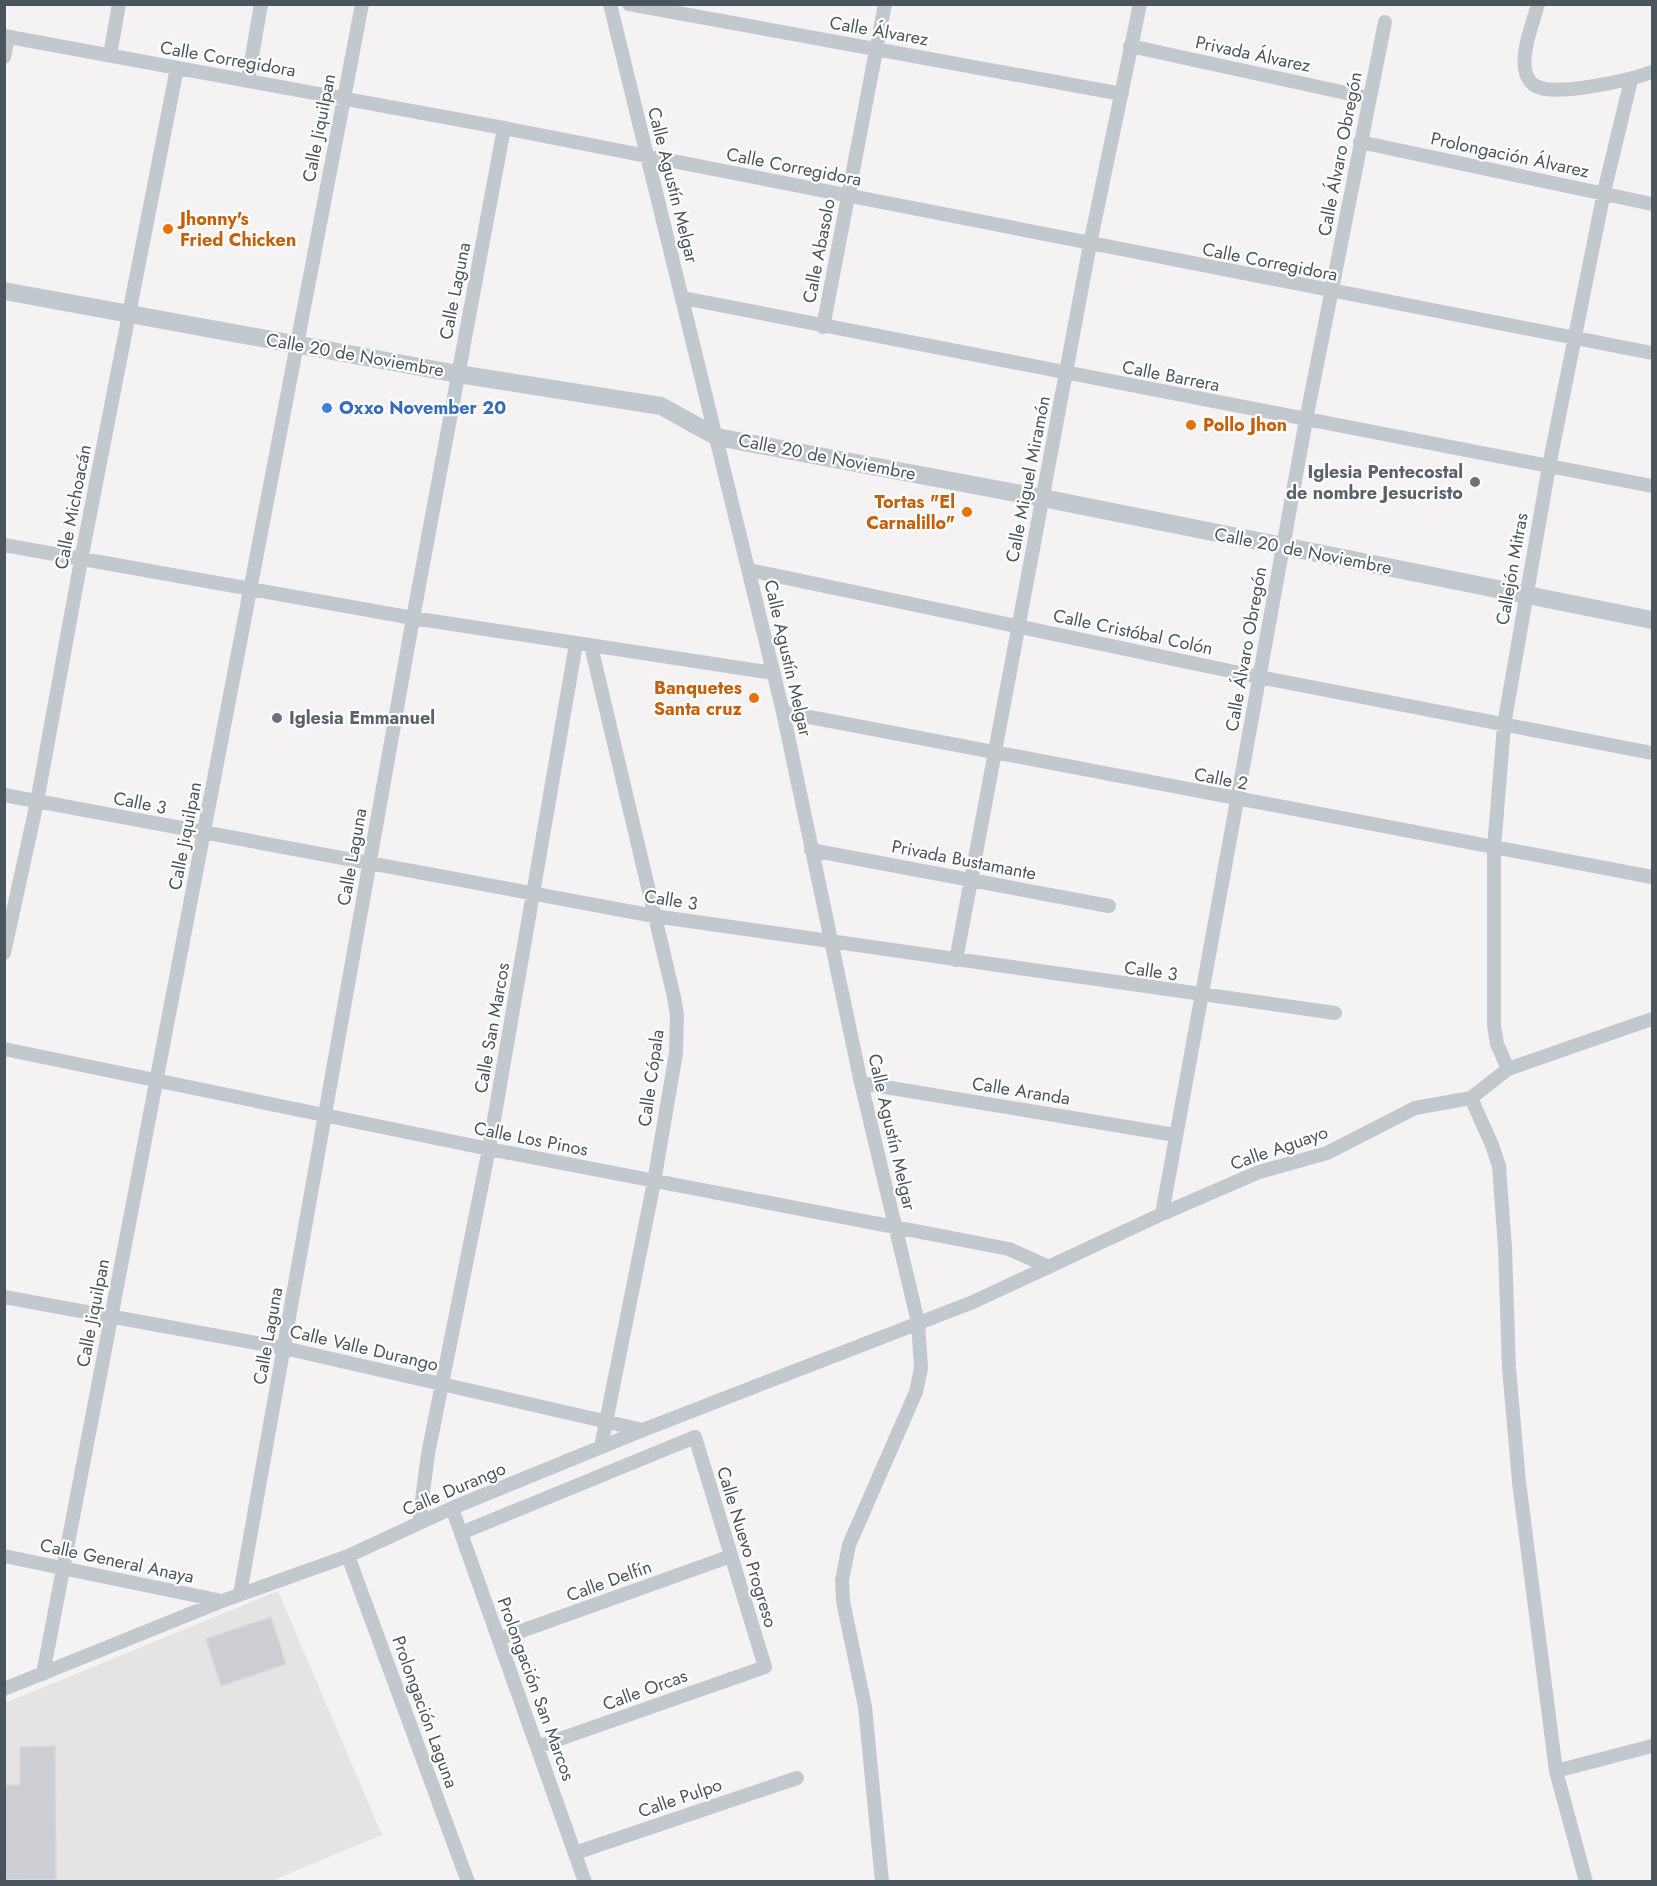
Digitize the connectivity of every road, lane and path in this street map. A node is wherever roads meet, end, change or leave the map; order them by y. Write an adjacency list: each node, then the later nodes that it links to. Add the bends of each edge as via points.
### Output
1 (119, 4): 13 (street)
2 (261, 4): 18 (street)
3 (362, 4): 20 (street, Calle Jiquilpan)
4 (610, 4): 24 (street, Calle Agustín Melgar)
5 (629, 4): 12 (street, Calle Álvarez)
6 (885, 4): 12 (street, Calle Abasolo)
7 (1140, 4): 11 (street, Calle Miguel Miramón)
8 (1538, 4): 17 (street, via 1524,68 1529,81 1552,89)
9 (1385, 22): 21 (street, Calle Álvaro Obregón)
10 (6, 37): 13 (street, Calle Corregidora); 14 (street)
11 (1130, 46): 19 (street, Calle Miguel Miramón); 21 (street, Privada Álvarez)
12 (876, 48): 19 (street, Calle Álvarez); 26 (street, Calle Abasolo)
13 (110, 55): 15 (street, Calle Corregidora)
14 (4, 57)
15 (177, 68): 18 (street, Calle Corregidora); 32 (street, Calle Michoacán)
16 (1653, 72): 17 (street)
17 (1631, 80): 25 (street, Callejón Mitras)
18 (248, 81): 20 (street, Calle Corregidora)
19 (1122, 94): 28 (street, Calle Miguel Miramón)
20 (344, 98): 22 (street, Calle Corregidora); 35 (street, Calle Jiquilpan)
21 (1369, 98): 23 (street, Calle Álvaro Obregón)
22 (504, 128): 24 (street, Calle Corregidora); 37 (street, Calle Laguna)
23 (1360, 142): 25 (street, Prolongación Álvarez); 30 (street, Calle Álvaro Obregón)
24 (647, 156): 26 (street, Calle Corregidora); 31 (street, Calle Agustín Melgar)
25 (1604, 192): 27 (street, Prolongación Álvarez); 34 (street, Callejón Mitras)
26 (848, 196): 28 (street, Calle Corregidora); 33 (street, Calle Abasolo)
27 (1653, 204)
28 (1090, 244): 30 (street, Calle Corregidora); 38 (street, Calle Miguel Miramón)
29 (4, 291): 32 (street, Calle 20 de Noviembre)
30 (1330, 292): 34 (street, Calle Corregidora); 39 (street, Calle Álvaro Obregón)
31 (683, 298): 33 (street, Calle Barrera); 40 (street, Calle Agustín Melgar)
32 (128, 313): 35 (street, Calle 20 de Noviembre); 46 (street, Calle Michoacán)
33 (823, 327): 38 (street, Calle Barrera)
34 (1575, 339): 36 (street, Calle Corregidora); 41 (street, Callejón Mitras)
35 (296, 344): 37 (street, Calle 20 de Noviembre); 48 (street, Calle Jiquilpan)
36 (1653, 353)
37 (458, 374): 40 (street, Calle 20 de Noviembre, via 661,406); 50 (street, Calle Laguna)
38 (1066, 374): 39 (street, Calle Barrera); 43 (street, Calle Miguel Miramón)
39 (1306, 420): 41 (street, Calle Barrera); 45 (street, Calle Álvaro Obregón)
40 (717, 437): 43 (street, Calle 20 de Noviembre); 47 (street, Calle Agustín Melgar)
41 (1550, 466): 42 (street, Calle Barrera); 49 (street, Callejón Mitras)
42 (1653, 486)
43 (1043, 498): 45 (street, Calle 20 de Noviembre); 52 (street, Calle Miguel Miramón)
44 (4, 545): 46 (street)
45 (1283, 548): 49 (street, Calle 20 de Noviembre); 56 (street, Calle Álvaro Obregón)
46 (81, 560): 48 (street); 63 (street, Calle Michoacán)
47 (749, 570): 52 (street, Calle Cristóbal Colón); 55 (street, Calle Agustín Melgar)
48 (251, 588): 50 (street); 64 (street, Calle Jiquilpan)
49 (1525, 595): 51 (street, Calle 20 de Noviembre); 58 (street, Callejón Mitras)
50 (413, 618): 53 (street); 67 (street, Calle Laguna)
51 (1653, 620)
52 (1018, 626): 56 (street, Calle Cristóbal Colón); 59 (street, Calle Miguel Miramón)
53 (576, 644): 54 (street); 70 (street, Calle San Marcos)
54 (591, 646): 55 (street); 72 (street, Calle Cópala)
55 (773, 674): 57 (street, Calle Agustín Melgar)
56 (1259, 677): 58 (street, Calle Cristóbal Colón); 62 (street, Calle Álvaro Obregón)
57 (783, 712): 59 (street, Calle 2); 66 (street, Calle Agustín Melgar)
58 (1504, 725): 60 (street, Calle Cristóbal Colón); 65 (street, Callejón Mitras)
59 (996, 752): 62 (street, Calle 2); 69 (street, Calle Miguel Miramón)
60 (1653, 753)
61 (4, 795): 63 (street, Calle 3)
62 (1237, 800): 65 (street, Calle 2); 76 (street, Calle Álvaro Obregón)
63 (37, 802): 64 (street, Calle 3); 74 (street, Calle Michoacán)
64 (203, 834): 67 (street, Calle 3); 81 (street, Calle Jiquilpan)
65 (1494, 849): 68 (street, Calle 2); 80 (street, Callejón Mitras, via 1494,1035)
66 (812, 850): 69 (street, Privada Bustamante); 73 (street, Calle Agustín Melgar)
67 (369, 864): 70 (street, Calle 3); 84 (street, Calle Laguna)
68 (1653, 877)
69 (971, 879): 71 (street, Privada Bustamante); 75 (street, Calle Miguel Miramón)
70 (534, 894): 72 (street, Calle 3); 86 (street, Calle San Marcos)
71 (1109, 906)
72 (654, 916): 73 (street, Calle 3); 87 (street, Calle Cópala, via 674,997 677,1032)
73 (831, 941): 75 (street, Calle 3); 82 (street, Calle Agustín Melgar)
74 (4, 952)
75 (956, 960): 76 (street, Calle 3)
76 (1201, 996): 77 (street, Calle 3); 85 (street, Calle Álvaro Obregón)
77 (1335, 1013)
78 (1653, 1019): 80 (street, Calle Aguayo)
79 (4, 1049): 81 (street, Calle Los Pinos)
80 (1508, 1069): 83 (street, Calle Aguayo)
81 (157, 1079): 84 (street, Calle Los Pinos); 92 (street, Calle Jiquilpan)
82 (861, 1083): 85 (street, Calle Aranda); 89 (street, Calle Agustín Melgar)
83 (1471, 1098): 88 (street, Calle Aguayo, via 1415,1108 1320,1156 1269,1168); 114 (street, via 1499,1166 1514,1436)
84 (324, 1115): 86 (street, Calle Los Pinos); 94 (street, Calle Laguna)
85 (1175, 1135): 88 (street, Calle Álvaro Obregón)
86 (489, 1149): 87 (street, Calle Los Pinos); 95 (street, Calle San Marcos)
87 (654, 1182): 89 (street, Calle Los Pinos); 96 (street, Calle Cópala)
88 (1161, 1214): 90 (street, Calle Aguayo)
89 (896, 1226): 90 (street, Calle Los Pinos, via 1015,1250); 93 (street, Calle Agustín Melgar)
90 (1049, 1267): 93 (street, Calle Aguayo)
91 (4, 1297): 92 (street, Calle Valle Durango)
92 (110, 1316): 94 (street, Calle Valle Durango); 105 (street, Calle Jiquilpan)
93 (918, 1322): 97 (street, Calle Durango); 119 (street, Calle Agustín Melgar, via 921,1368 916,1392 849,1545 842,1580 865,1707)
94 (284, 1348): 95 (street, Calle Valle Durango); 106 (street, Calle Laguna)
95 (442, 1384): 96 (street, Calle Valle Durango); 100 (street, Calle San Marcos)
96 (606, 1420): 97 (street, Calle Valle Durango); 98 (street, Calle Cópala)
97 (643, 1430): 98 (street, Calle Durango)
98 (601, 1447): 99 (street, Calle Durango)
99 (452, 1508): 100 (street, Calle Durango); 101 (street, Prolongación San Marcos)
100 (419, 1523): 103 (street, Calle Durango)
101 (461, 1533): 104 (street, Calle Nuevo Progreso, via 695,1437); 108 (street, Prolongación San Marcos)
102 (4, 1556): 105 (street, Calle General Anaya)
103 (348, 1556): 106 (street, Calle Durango); 117 (street, Prolongación Laguna)
104 (731, 1556): 108 (street, Calle Delfín); 109 (street, Calle Nuevo Progreso)
105 (63, 1567): 107 (street, Calle General Anaya); 110 (street, Calle Jiquilpan)
106 (240, 1594): 107 (street, Calle Durango)
107 (222, 1601): 110 (street, Calle Durango)
108 (499, 1639): 113 (street, Prolongación San Marcos)
109 (765, 1667): 113 (street, Calle Orcas)
110 (43, 1674): 111 (street, Calle Durango)
111 (4, 1689)
112 (1653, 1746): 114 (street)
113 (537, 1747): 116 (street, Prolongación San Marcos)
114 (1556, 1771): 120 (street)
115 (797, 1778): 116 (street, Calle Pulpo)
116 (575, 1853): 118 (street, Prolongación San Marcos)
117 (468, 1881)
118 (585, 1881)
119 (882, 1881)
120 (1586, 1881)

